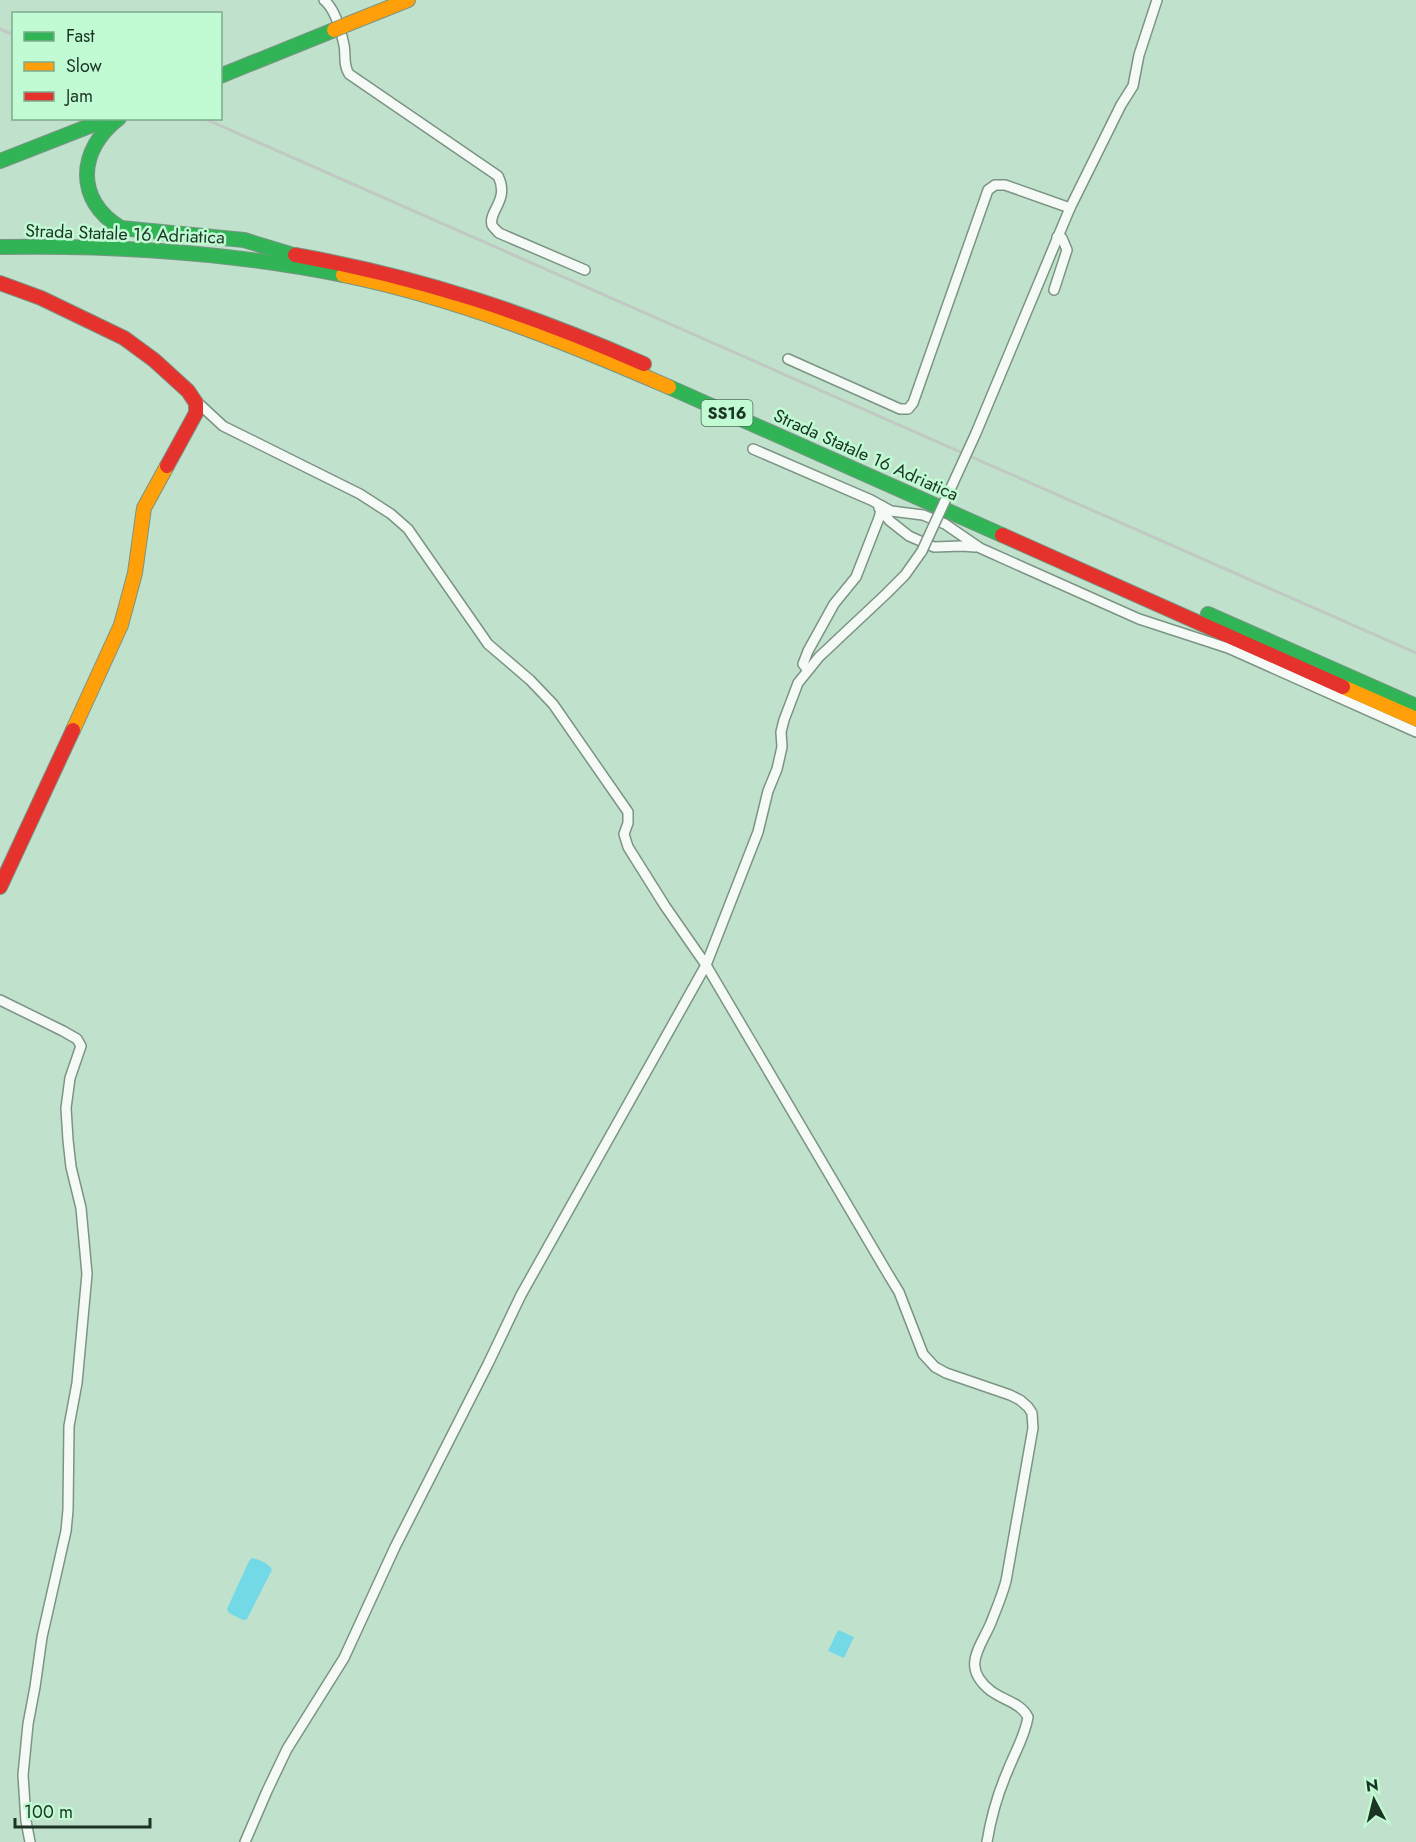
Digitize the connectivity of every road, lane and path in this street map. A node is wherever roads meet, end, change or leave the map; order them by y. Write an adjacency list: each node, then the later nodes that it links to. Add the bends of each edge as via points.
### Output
1 (324, 0): 13 (street, via 333,11 349,74 498,176 502,186 492,221 494,228)
2 (408, 0): 4 (main road, bridge)
3 (1157, 0): 8 (street, via 1133,86)
4 (222, 75)
5 (105, 120): 7 (main road)
6 (116, 120): 12 (main road, via 96,139 88,157 87,179 93,200 105,217 121,228 244,240)
7 (0, 161)
8 (1070, 208): 10 (street); 16 (street, via 1005,185 988,190 908,409 900,409)
9 (0, 237): 12 (main road, Strada Statale 16 Adriatica / SS16, via 167,240)
10 (1057, 237): 15 (street, via 1062,238 1067,250); 21 (street, bridge, via 976,433 922,551 886,594)
11 (0, 248): 23 (main road, Strada Statale 16 Adriatica / SS16, via 82,246 241,257 354,277 482,312 607,360)
12 (293, 255): 22 (main road, Strada Statale 16 Adriatica / SS16, via 340,262 437,286 614,350)
13 (585, 270)
14 (0, 283): 17 (main road, via 40,297 130,341)
15 (1054, 290)
16 (788, 359)
17 (195, 400): 25 (main road, via 196,413 144,508 135,573 118,632); 26 (street, via 223,426 360,494 408,529 488,644 553,704 625,806 628,823 624,834 628,847)
18 (753, 449): 19 (street, via 871,500)
19 (881, 508): 20 (street, via 923,515 945,524); 20 (street, via 909,536 934,547); 21 (street, via 856,577 834,604 808,651 803,664)
20 (980, 548): 24 (street, via 1139,619 1228,648)
21 (808, 670): 26 (street, via 790,701 781,732 777,769 758,832)
22 (1416, 706)
23 (1416, 719)
24 (1416, 732)
25 (0, 887)
26 (706, 964): 29 (street, via 520,1295 344,1658 287,1749); 30 (street, via 899,1292 927,1360 946,1373 1010,1395 1032,1413 1033,1428 1006,1581 975,1656 978,1678 1028,1717 996,1803)
27 (0, 1000): 28 (street, via 63,1031 81,1046 70,1078 66,1108 87,1274 69,1426 66,1531 42,1637 28,1724 23,1775)
28 (30, 1842)
29 (245, 1842)
30 (987, 1842)

